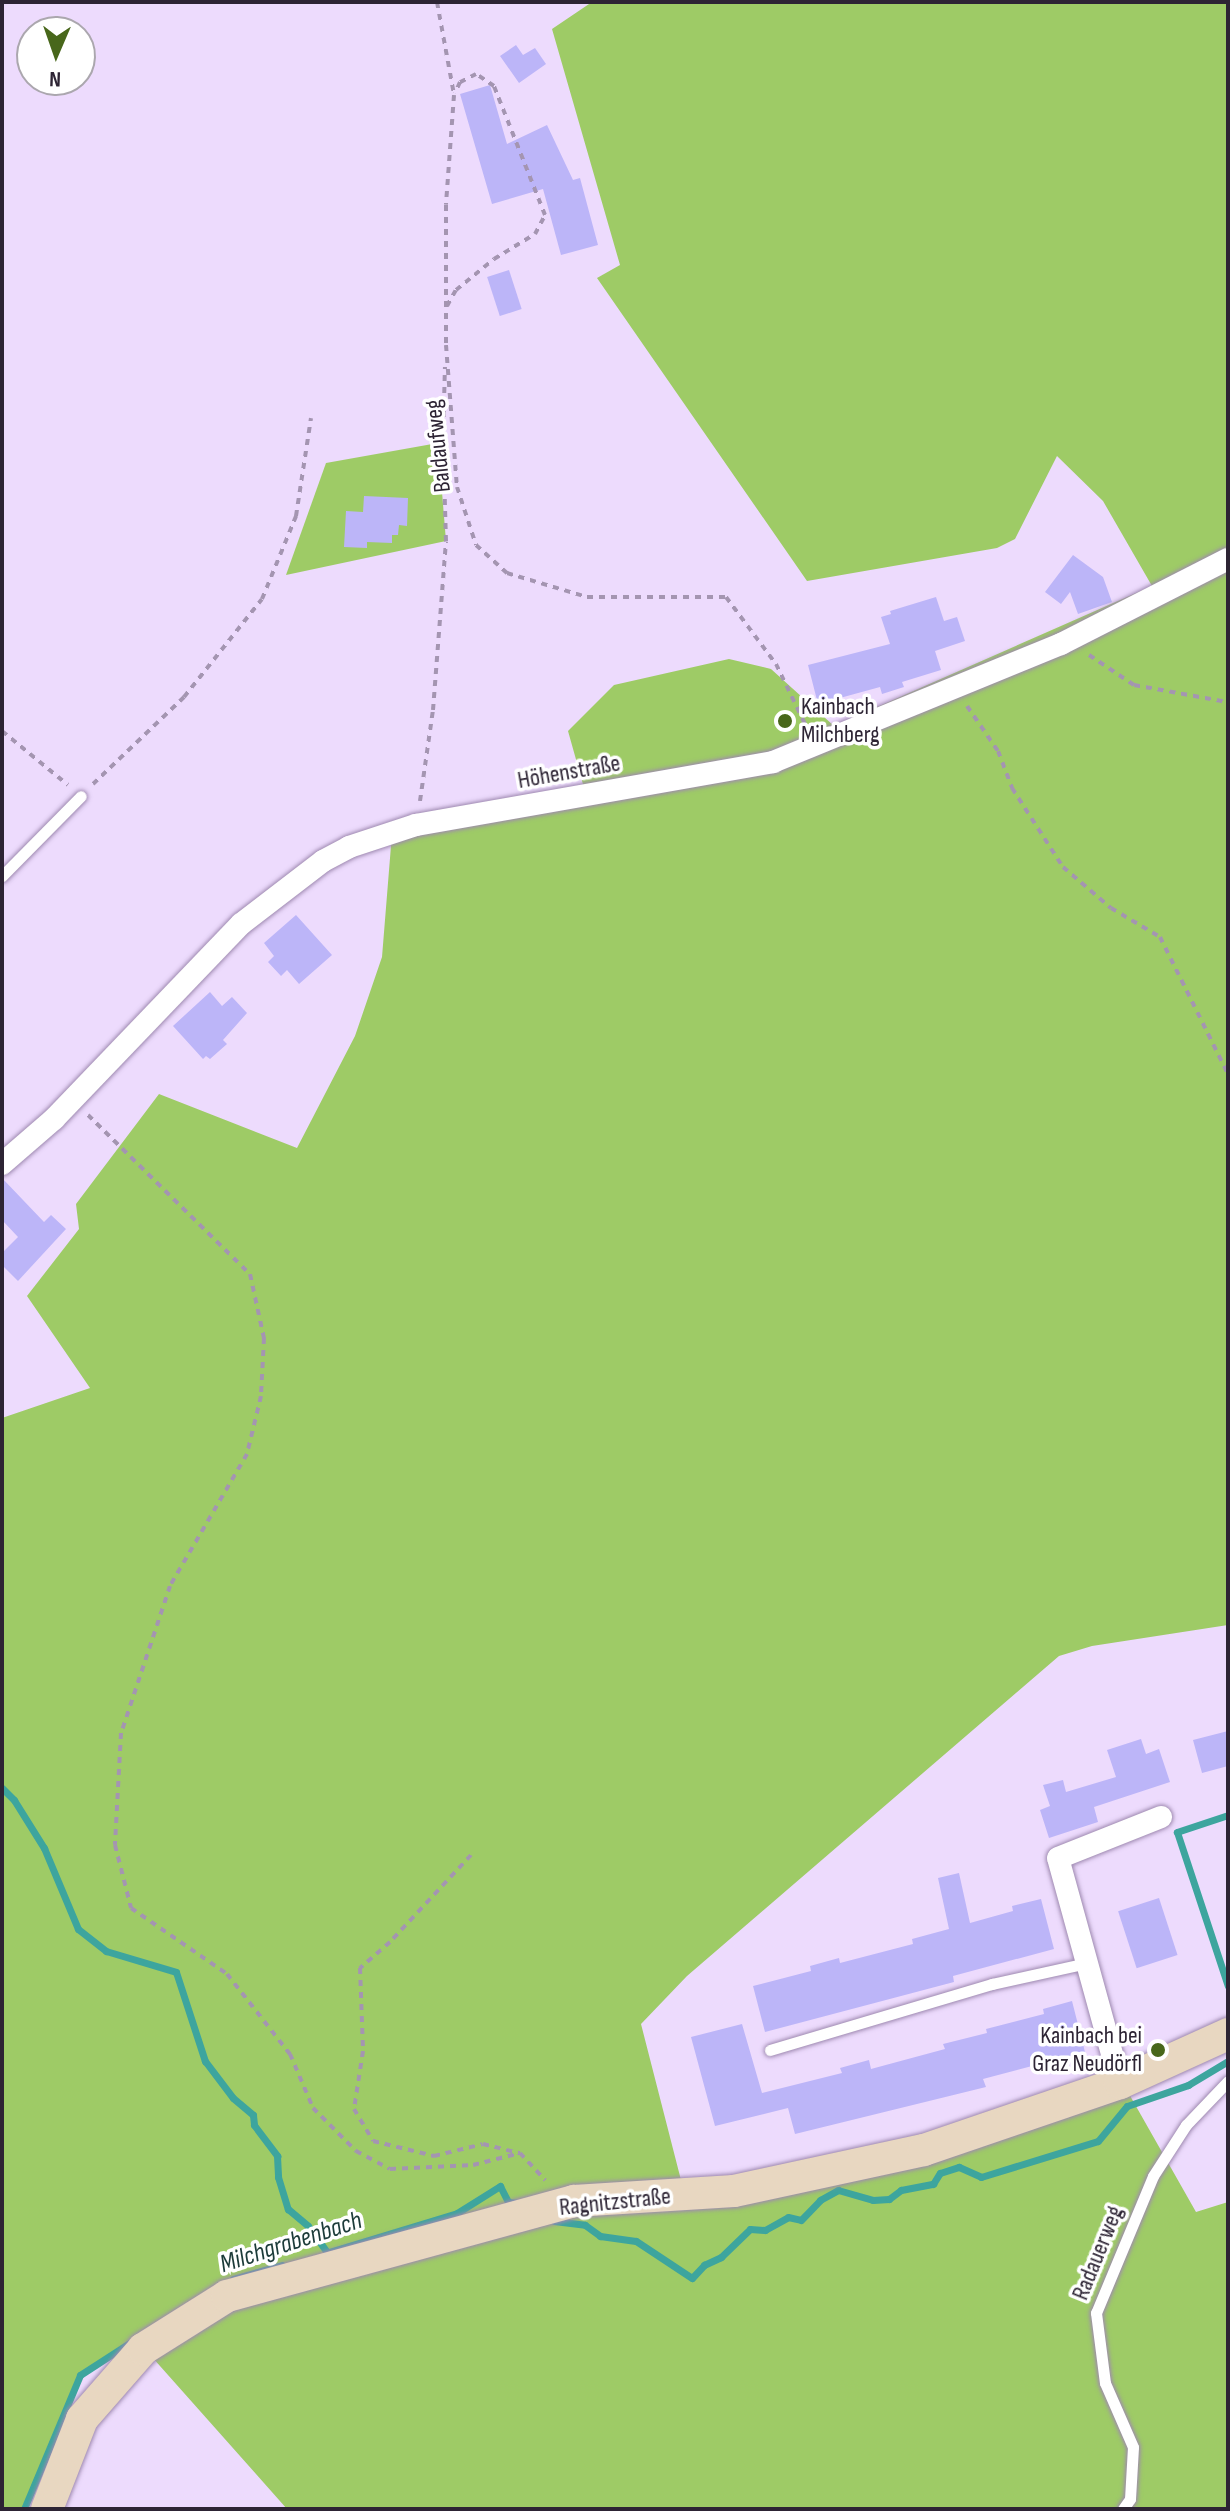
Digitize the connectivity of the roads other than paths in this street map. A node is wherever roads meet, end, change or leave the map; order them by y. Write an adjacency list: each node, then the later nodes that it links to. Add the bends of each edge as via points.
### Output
1 (1228, 559): 4 (street, Höhenstraße, via 1061,644 773,762 416,825 349,847 241,924 72,1100)
2 (81, 796): 3 (lane)
3 (2, 876)
4 (2, 1164)
5 (1161, 1817): 6 (street, via 1058,1858)
6 (1087, 1963): 8 (lane, via 992,1984); 10 (street)
7 (1228, 2034): 10 (main road, Ragnitzstraße)
8 (770, 2050)
9 (1228, 2081): 12 (lane, Radauerweg, via 1186,2125 1153,2176 1096,2313 1105,2383 1133,2447 1130,2499)
10 (1120, 2083): 11 (main road, Ragnitzstraße, via 924,2150 734,2191 574,2201 227,2296 143,2349 82,2419)
11 (47, 2509)
12 (1123, 2509)

